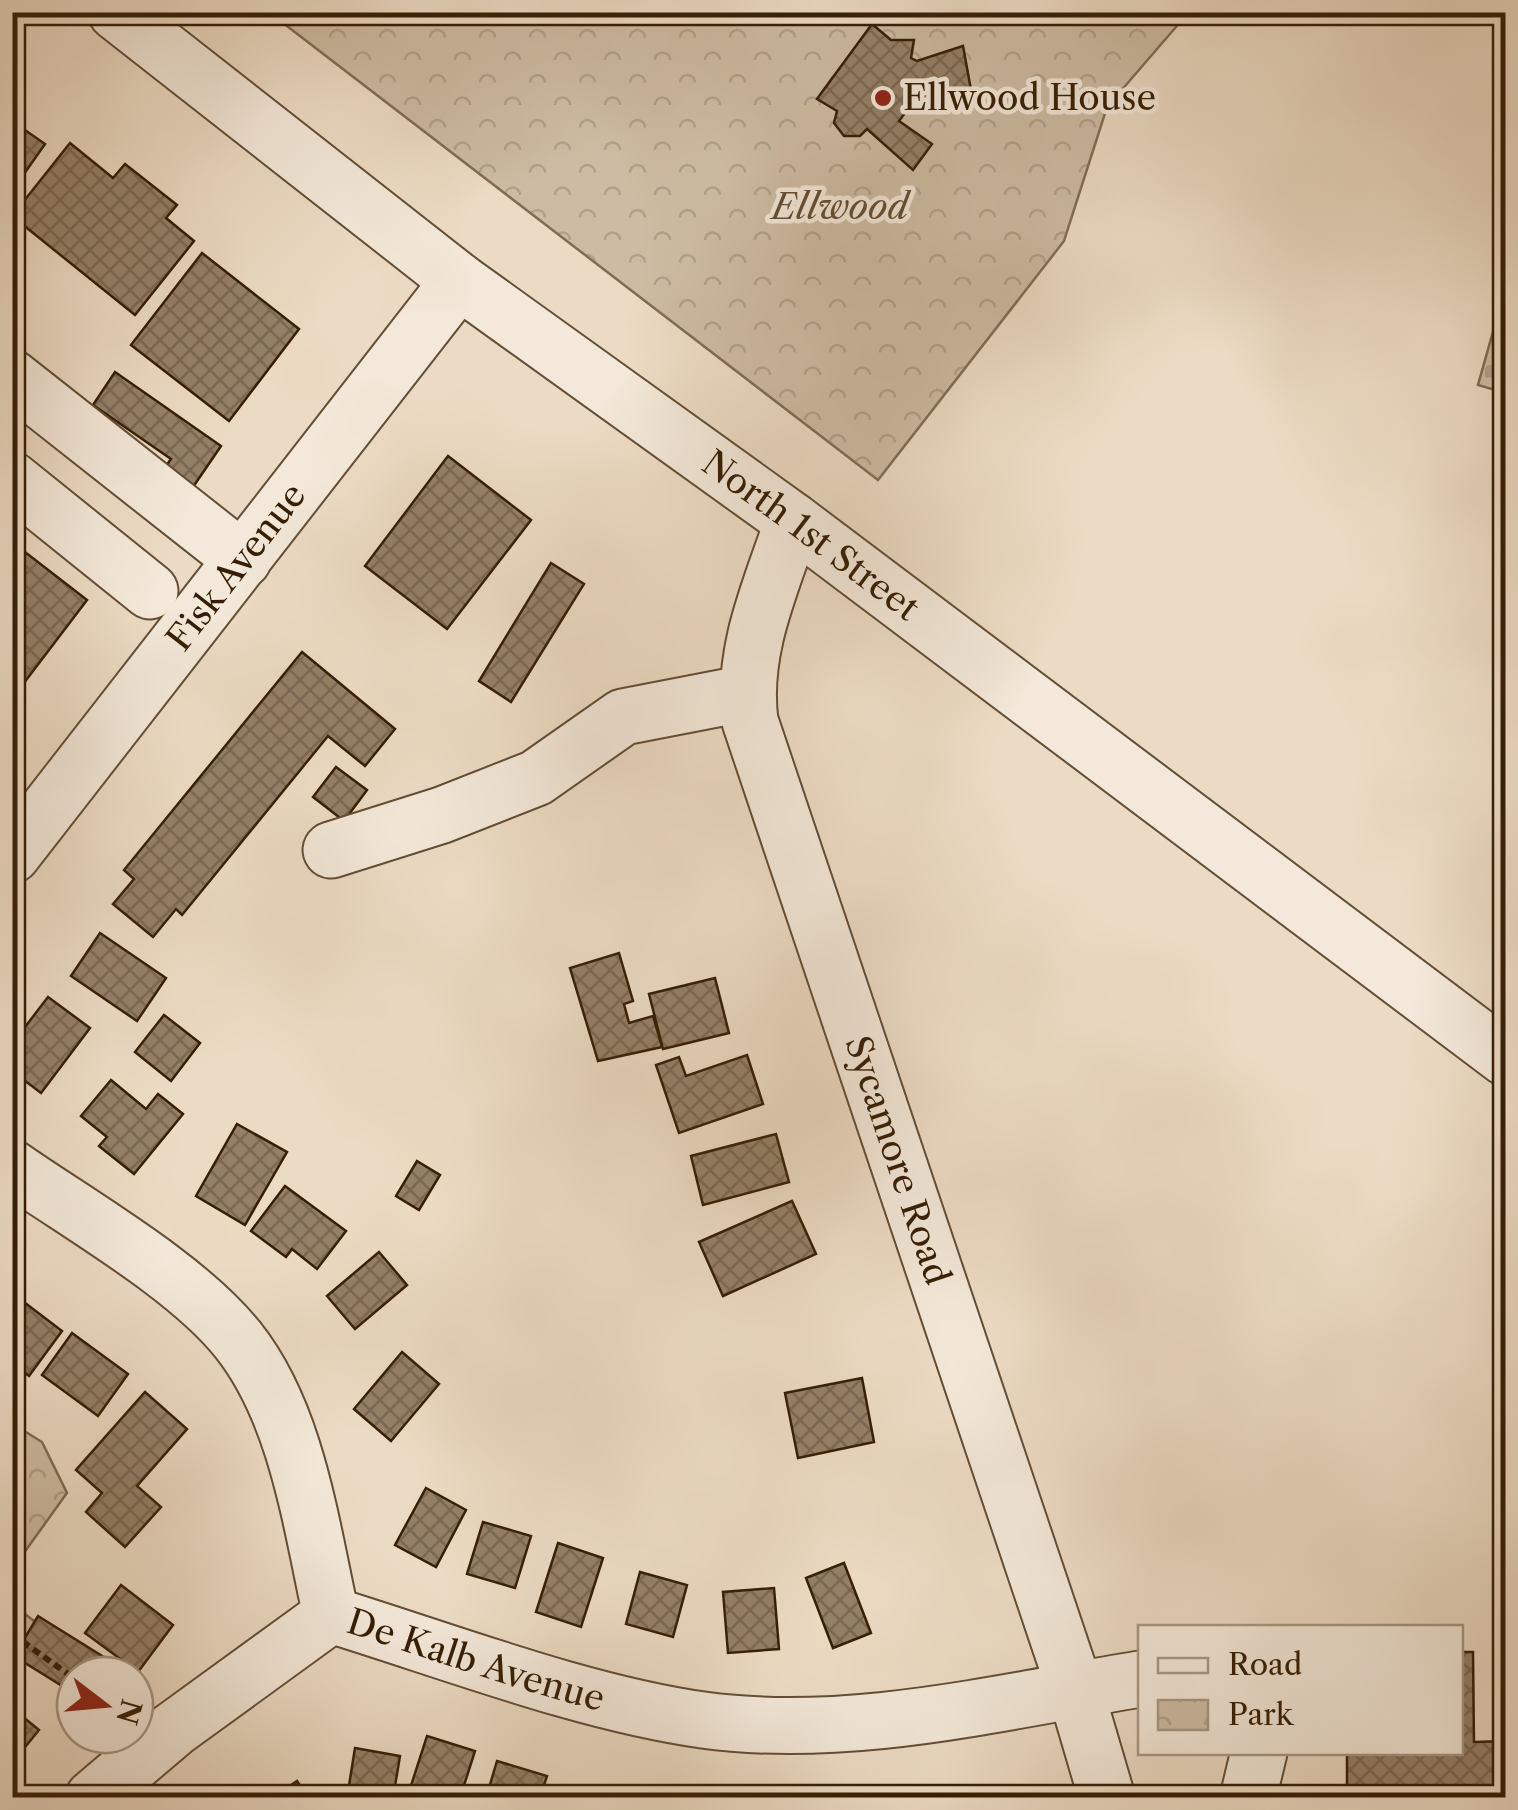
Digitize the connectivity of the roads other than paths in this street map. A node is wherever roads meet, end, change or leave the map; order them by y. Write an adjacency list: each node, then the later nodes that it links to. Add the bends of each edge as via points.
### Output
1 (116, 12): 2 (street, North 1st Street)
2 (459, 281): 5 (street, North 1st Street); 6 (street, Fisk Avenue)
3 (12, 378): 6 (street)
4 (12, 480): 7 (street)
5 (793, 521): 8 (street, Sycamore Road, via 751,647); 11 (street, North 1st Street)
6 (242, 560): 9 (street, Fisk Avenue)
7 (150, 591)
8 (747, 693): 10 (street, via 623,717 536,778); 15 (street, Sycamore Road, via 750,720)
9 (21, 826)
10 (330, 850)
11 (1506, 1058)
12 (12, 1168): 13 (street, De Kalb Avenue, via 168,1278 240,1342 283,1424)
13 (331, 1615): 15 (street, De Kalb Avenue, via 561,1685 705,1720 880,1720); 17 (street, via 174,1729)
14 (1138, 1678): 15 (street, De Kalb Avenue)
15 (1075, 1690): 18 (street, Sycamore Road)
16 (1258, 1755): 19 (street)
17 (93, 1798)
18 (1107, 1798)
19 (1248, 1798)

